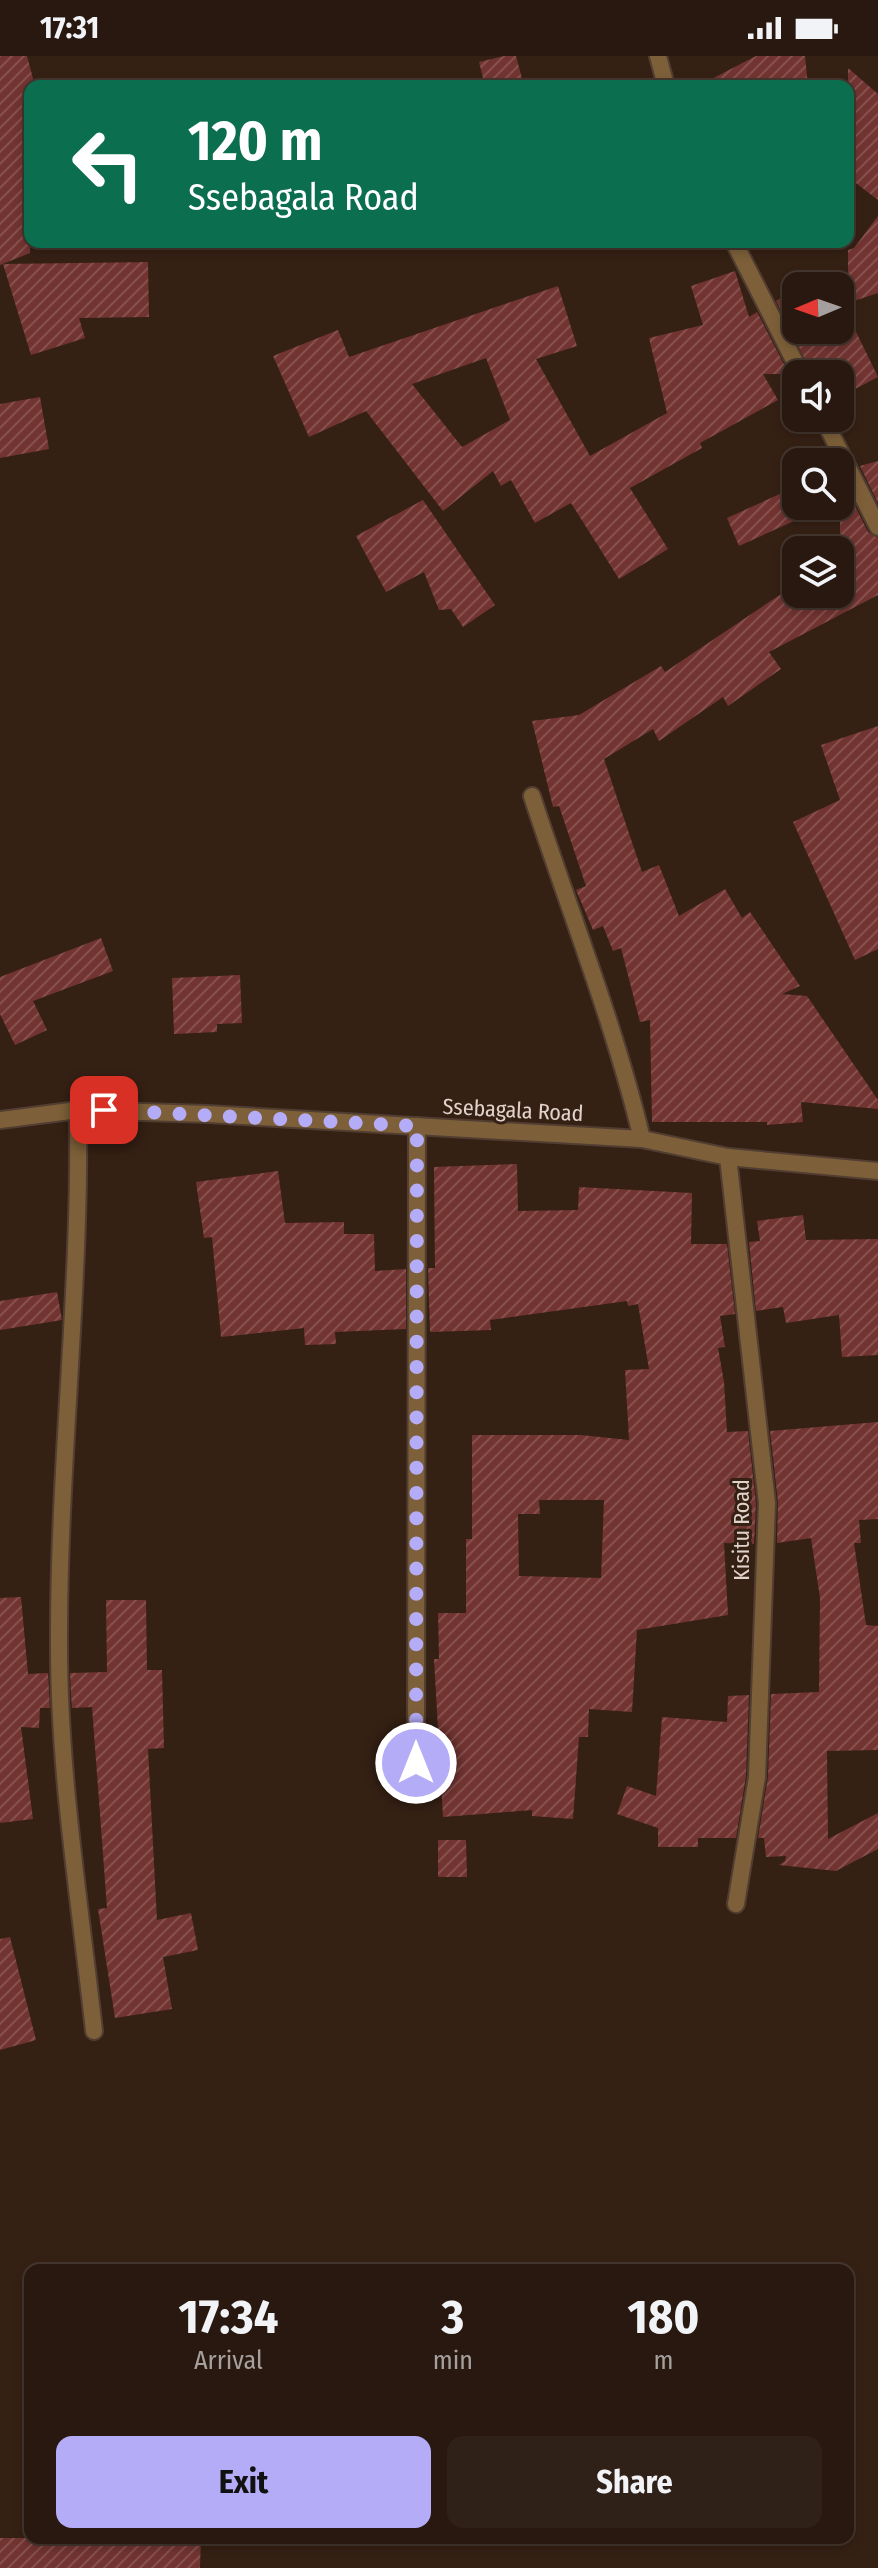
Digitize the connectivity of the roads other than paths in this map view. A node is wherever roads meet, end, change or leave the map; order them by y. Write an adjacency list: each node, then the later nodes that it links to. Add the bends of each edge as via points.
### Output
1 (658, 56): 2 (street)
2 (664, 80)
3 (737, 248): 4 (street)
4 (794, 360)
5 (830, 432): 6 (street)
6 (878, 527)
7 (532, 796): 11 (street, via 621,1053)
8 (78, 1110): 9 (street, Ssebagala Road); 10 (street, Ssebagala Road); 16 (street, via 77,1266 59,1645 62,1743)
9 (0, 1120)
10 (417, 1126): 11 (street, Ssebagala Road); 14 (street)
11 (642, 1139): 12 (street, Ssebagala Road)
12 (728, 1157): 13 (street, Ssebagala Road); 15 (street, Kisitu Road, via 767,1503 757,1777)
13 (878, 1171)
14 (416, 1763)
15 (736, 1904)
16 (94, 2031)

